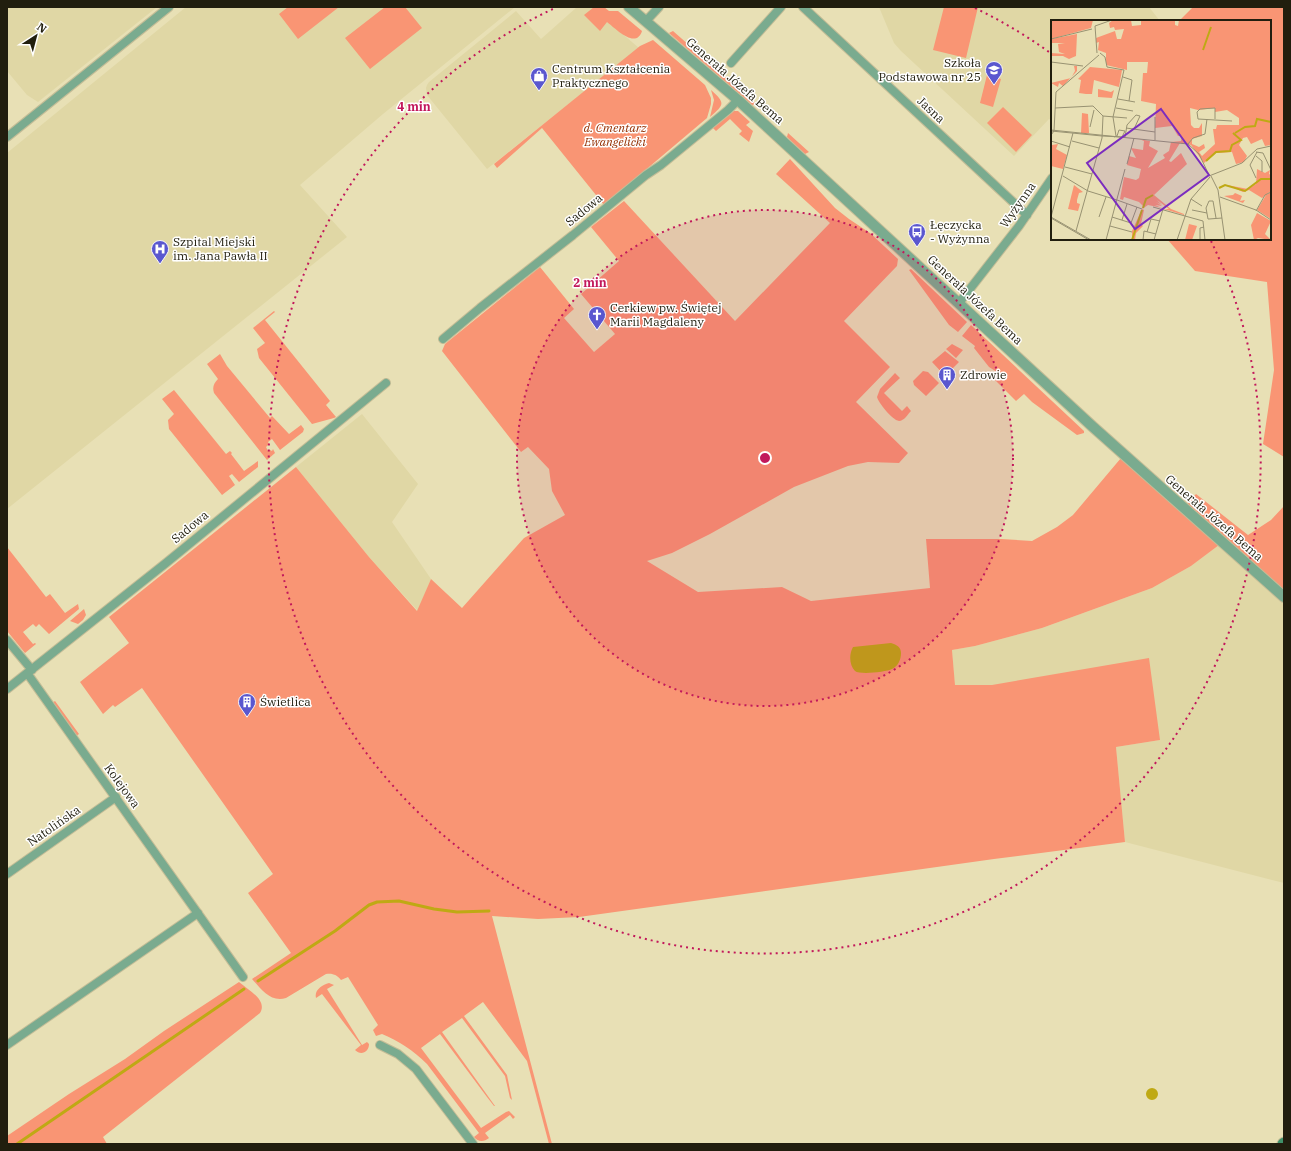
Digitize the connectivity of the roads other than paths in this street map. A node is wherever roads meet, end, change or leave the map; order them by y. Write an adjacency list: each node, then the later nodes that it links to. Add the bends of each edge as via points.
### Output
1 (169, 7): 9 (street)
2 (629, 7): 6 (street, Generała Józefa Bema)
3 (659, 7): 6 (street)
4 (781, 7): 7 (street)
5 (803, 7): 11 (street, Jasna)
6 (646, 22): 8 (street, Generała Józefa Bema)
7 (731, 63)
8 (738, 100): 12 (street, Generała Józefa Bema); 13 (street, Sadowa)
9 (7, 137)
10 (1051, 179): 11 (street, Wyżynna)
11 (1027, 215): 12 (street, Wyżynna)
12 (959, 303): 15 (street, Generała Józefa Bema, via 1123,455)
13 (443, 339)
14 (386, 383): 17 (street, Sadowa)
15 (1284, 597)
16 (7, 640): 17 (street, Kolejowa)
17 (29, 671): 18 (street, Sadowa); 19 (street, Kolejowa)
18 (7, 689)
19 (116, 797): 20 (street, Natolińska); 21 (street, Kolejowa)
20 (7, 874)
21 (198, 913): 22 (street, Kolejowa); 23 (street)
22 (243, 978)
23 (7, 1045)
24 (380, 1045): 25 (street, via 398,1054 416,1069)
25 (473, 1144)

